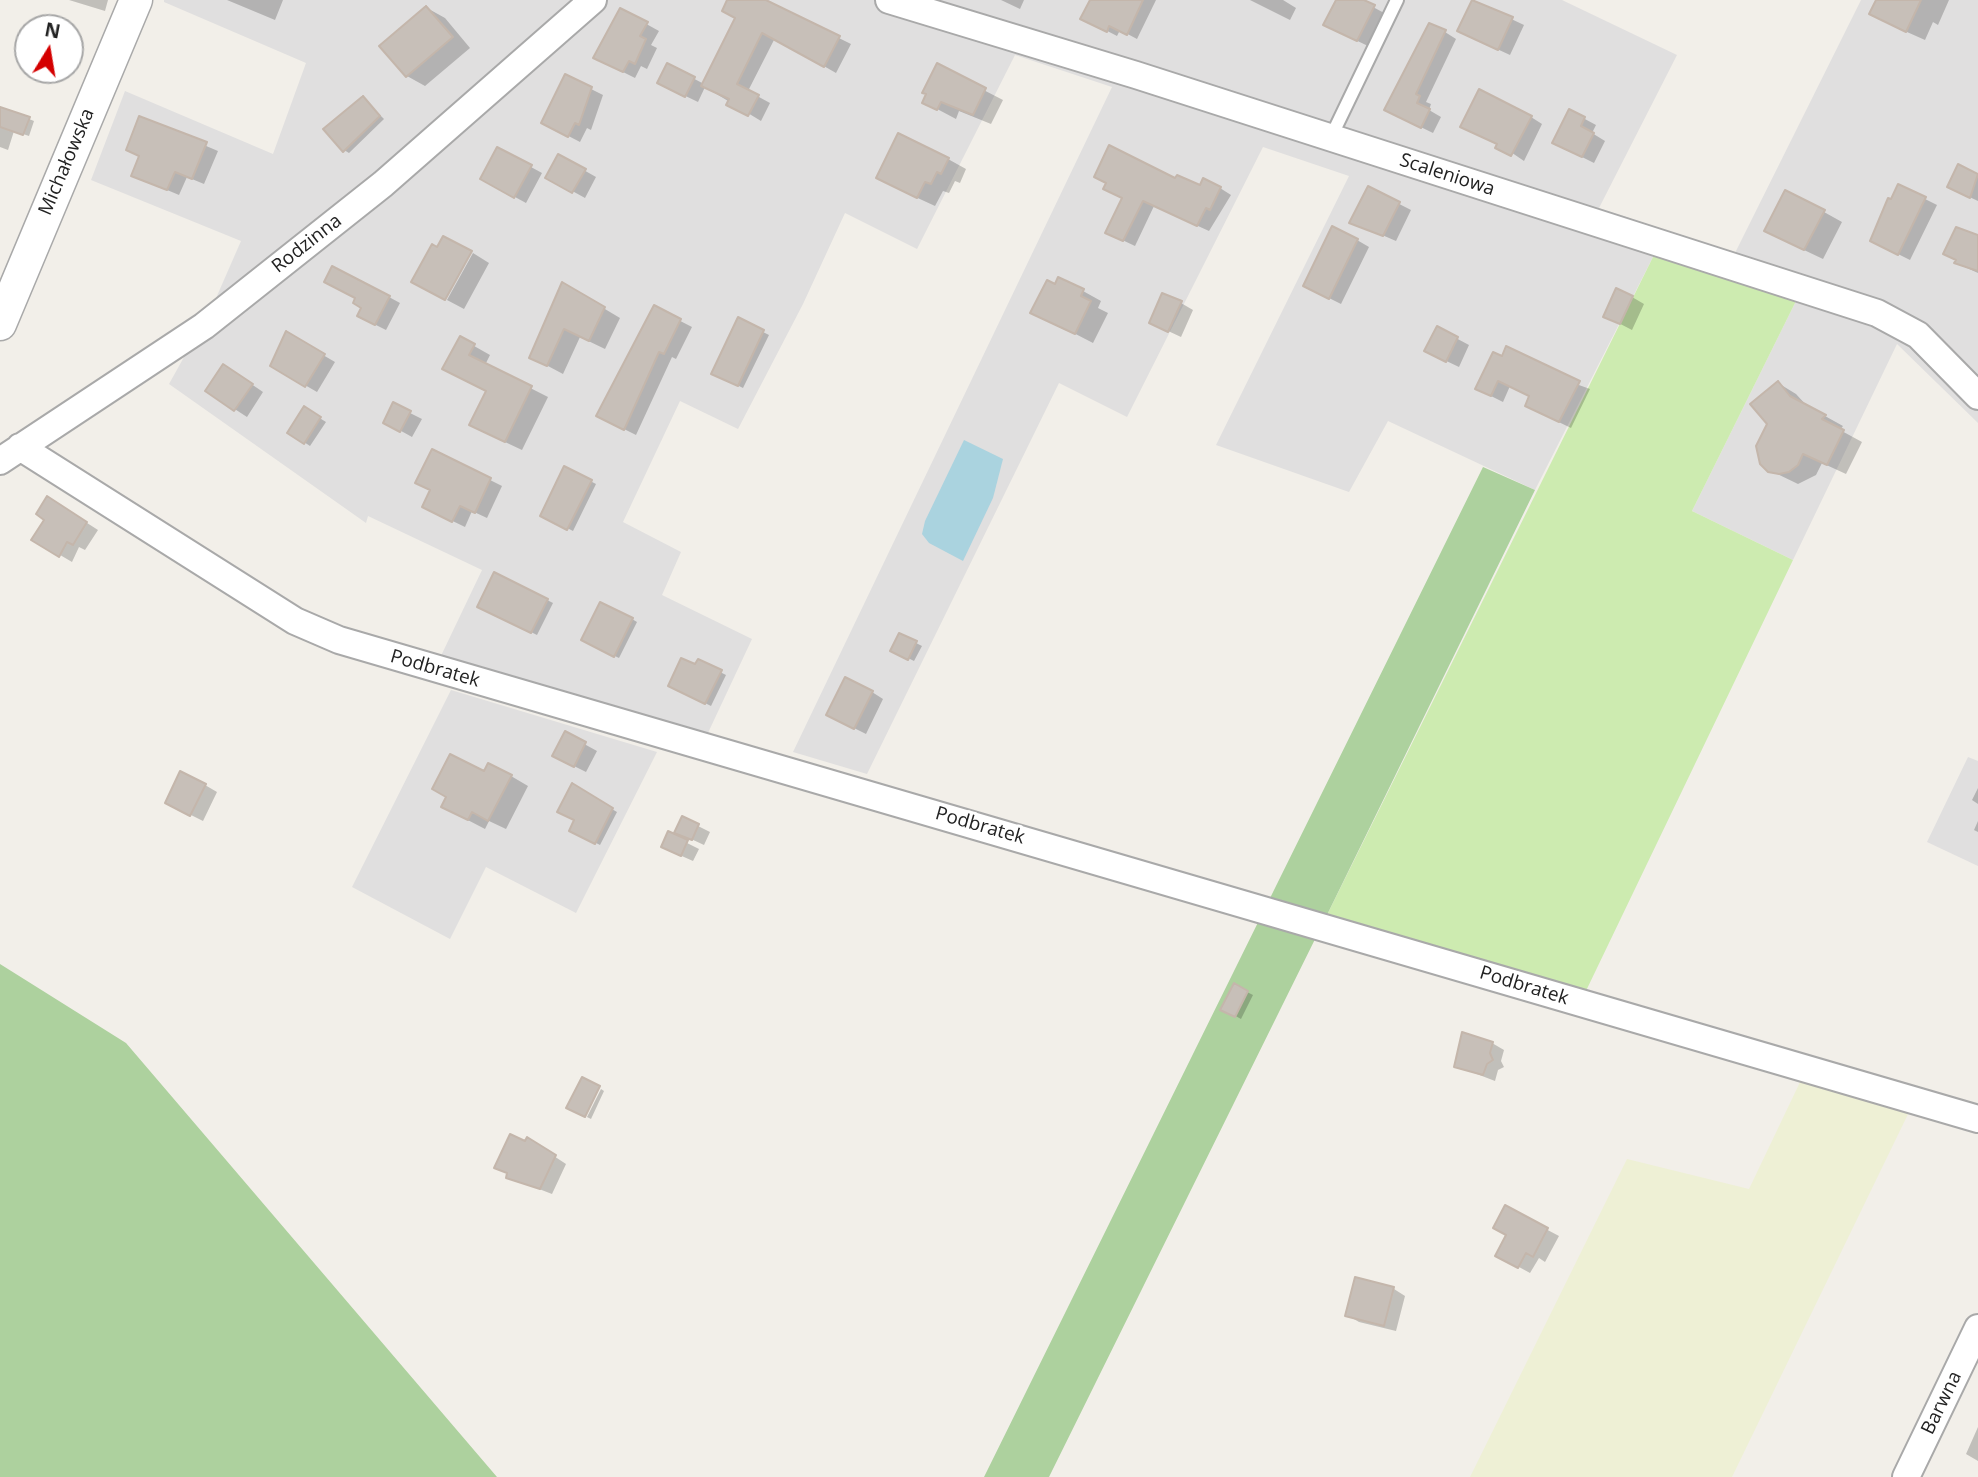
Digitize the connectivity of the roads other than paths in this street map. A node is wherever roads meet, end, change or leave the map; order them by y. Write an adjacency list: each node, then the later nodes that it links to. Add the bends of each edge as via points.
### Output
1 (136, 0): 6 (street, Michałowska)
2 (593, 0): 8 (street, Rodzinna, via 383,184 204,326)
3 (889, 0): 5 (street, Scaleniowa)
4 (1397, 0): 5 (lane)
5 (1331, 137): 7 (street, Scaleniowa, via 1877,313 1919,335)
6 (0, 324)
7 (1978, 396)
8 (5, 456): 9 (street, Podbratek, via 295,621 339,640)
9 (1978, 1119)
10 (1978, 1328): 11 (street, Barwna)
11 (1906, 1477)

